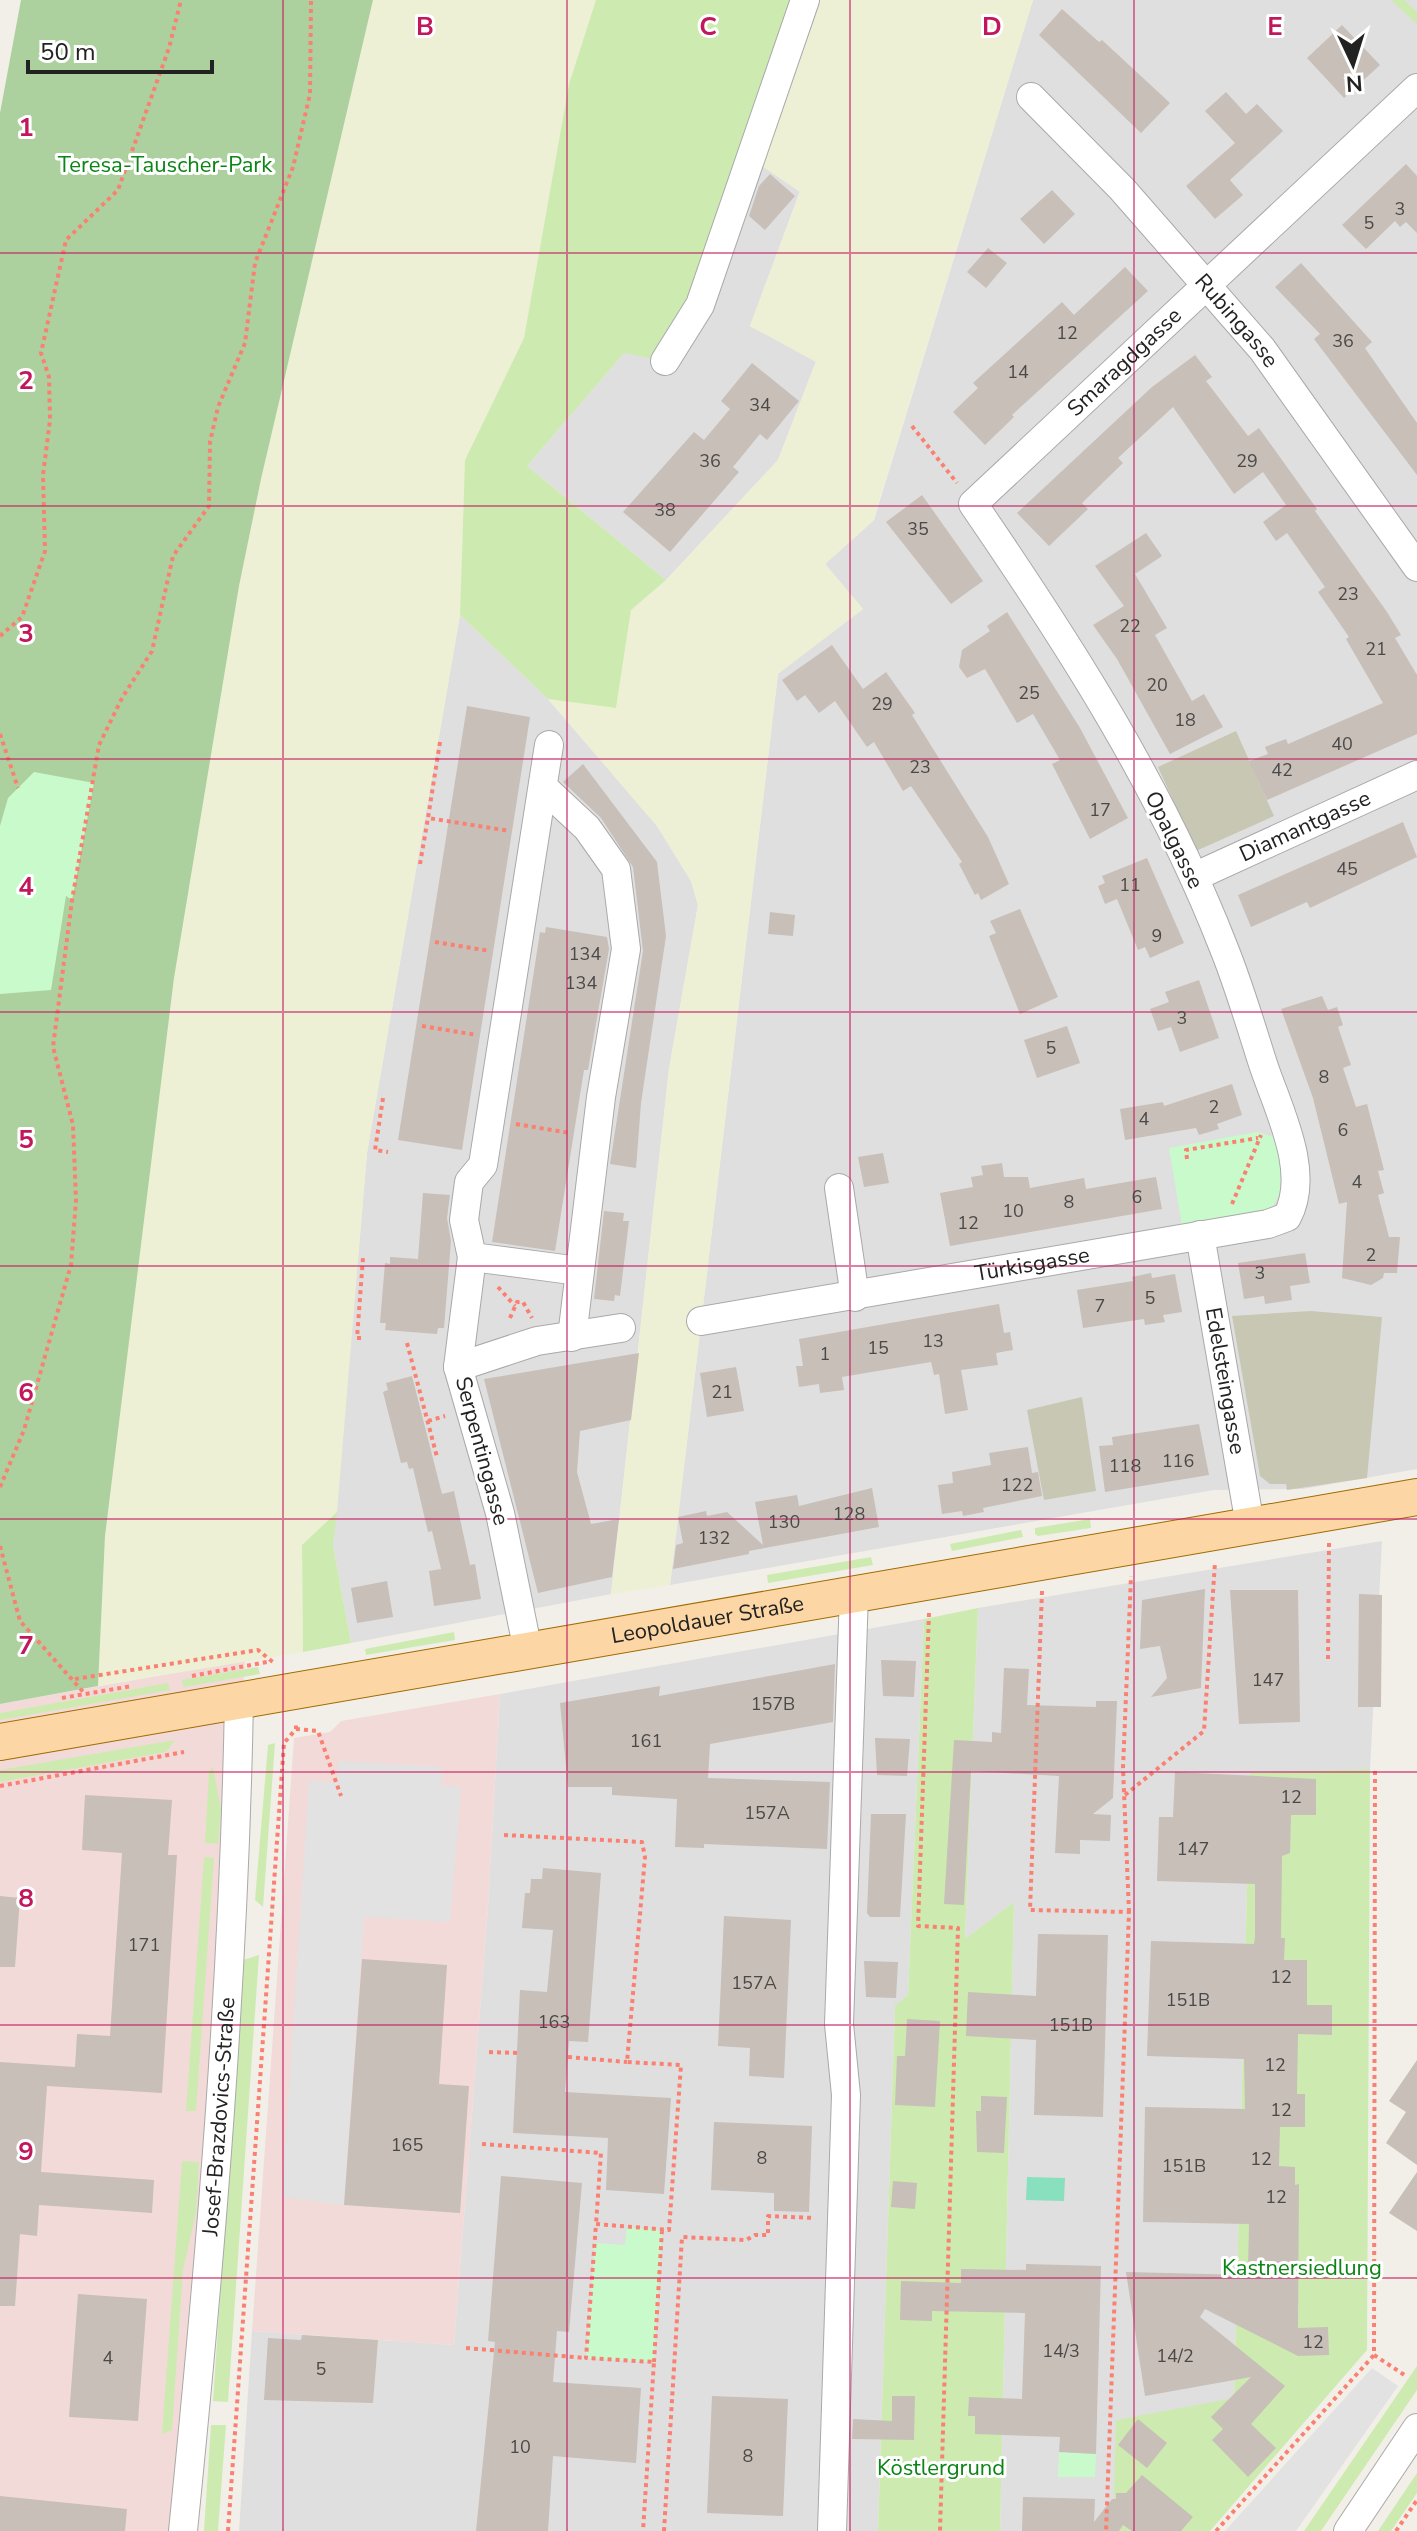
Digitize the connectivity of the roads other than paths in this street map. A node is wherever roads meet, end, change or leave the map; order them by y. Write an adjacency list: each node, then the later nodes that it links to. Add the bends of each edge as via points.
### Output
1 (805, 0): 5 (street, via 700,305)
2 (1417, 88): 4 (street, Smaragdgasse)
3 (1031, 97): 4 (street, Rubingasse)
4 (1208, 285): 6 (street, Smaragdgasse); 7 (street, Rubingasse, via 1262,349)
5 (665, 361)
6 (973, 504): 11 (street, Opalgasse, via 1100,698)
7 (1417, 567)
8 (549, 745): 10 (street)
9 (1417, 775): 11 (street, Diamantgasse)
10 (543, 787): 14 (street, via 483,1165 469,1182 464,1220); 15 (street, via 587,828 616,869 626,949)
11 (1194, 877): 13 (street, Opalgasse, via 1224,947 1298,1182 1287,1217)
12 (839, 1188): 16 (street)
13 (1200, 1235): 16 (street, Türkisgasse); 22 (street, Edelsteingasse)
14 (472, 1257): 15 (street); 20 (street)
15 (579, 1271): 19 (street)
16 (860, 1296): 17 (street, Türkisgasse)
17 (701, 1321)
18 (621, 1328): 19 (street, Serpentingasse)
19 (572, 1337): 20 (street, Serpentingasse, via 537,1341)
20 (458, 1367): 24 (street, Serpentingasse, via 500,1513)
21 (1417, 1497): 22 (main road, Leopoldauer Straße)
22 (1250, 1525): 23 (main road, Leopoldauer Straße)
23 (854, 1594): 24 (main road, Leopoldauer Straße); 29 (street, via 839,2024 846,2095)
24 (528, 1651): 25 (main road, Leopoldauer Straße)
25 (239, 1700): 26 (main road, Leopoldauer Straße); 28 (street, Josef-Brazdovics-Straße, via 227,1978)
26 (0, 1742)
27 (1417, 2428): 30 (street)
28 (183, 2531)
29 (832, 2531)
30 (1348, 2531)

